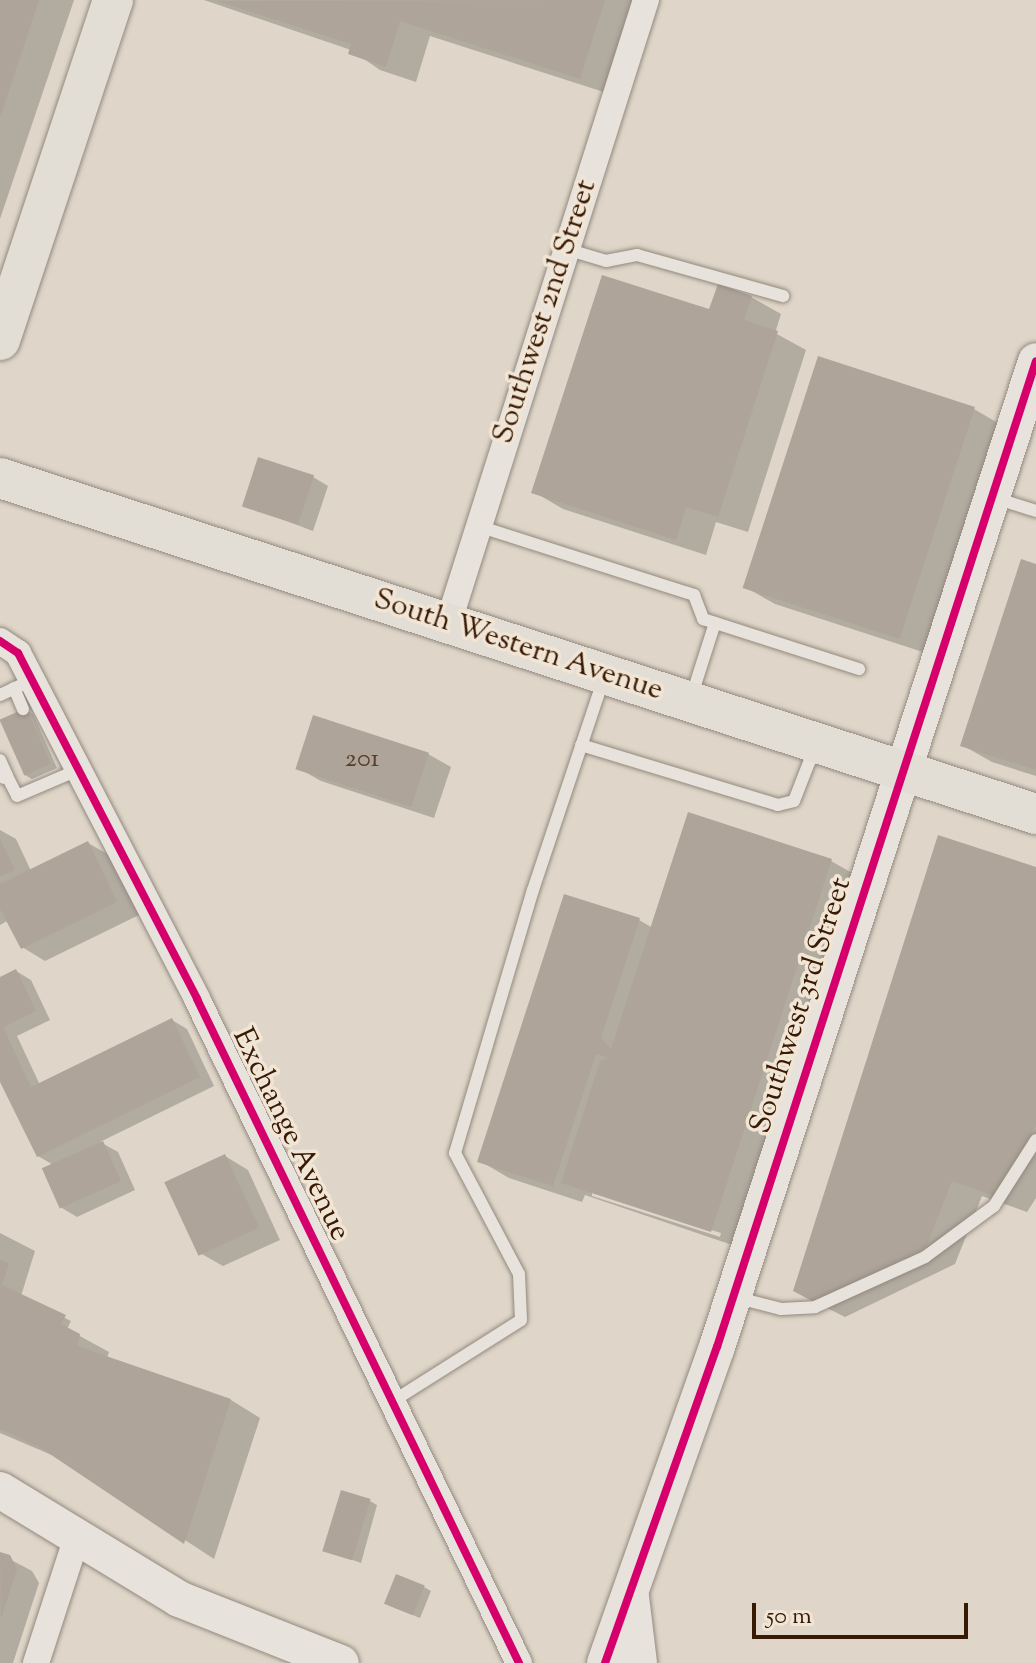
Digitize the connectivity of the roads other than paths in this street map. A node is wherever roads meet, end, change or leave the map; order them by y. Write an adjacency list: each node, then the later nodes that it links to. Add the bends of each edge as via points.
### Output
1 (113, 0): 5 (main road)
2 (646, 0): 3 (street, Southwest 2nd Street)
3 (566, 249): 4 (lane, via 606,261 637,255); 10 (street, Southwest 2nd Street)
4 (783, 296)
5 (0, 340)
6 (1036, 361): 8 (street, Southwest 3rd Street)
7 (0, 478): 12 (main road, South Western Avenue)
8 (992, 497): 9 (lane); 24 (street, Southwest 3rd Street)
9 (1036, 511)
10 (478, 526): 11 (lane, via 694,595 703,619); 12 (street, Southwest 2nd Street)
11 (715, 623): 14 (lane); 18 (lane)
12 (448, 624): 15 (main road, South Western Avenue)
13 (0, 641): 16 (street, Exchange Avenue, via 18,653)
14 (859, 669)
15 (606, 674): 18 (main road, South Western Avenue); 21 (lane)
16 (23, 684): 17 (lane); 19 (lane); 25 (street, Exchange Avenue)
17 (0, 695)
18 (690, 702): 20 (main road, South Western Avenue)
19 (23, 709)
20 (817, 743): 21 (lane, via 794,801 778,805); 24 (main road, South Western Avenue)
21 (581, 745): 30 (lane, via 455,1153 519,1274 521,1320)
22 (0, 760): 26 (lane)
23 (50, 764): 25 (lane)
24 (903, 771): 27 (main road, South Western Avenue); 29 (street, Southwest 3rd Street)
25 (68, 774): 26 (lane, via 17,796); 30 (street, Exchange Avenue)
26 (3, 778)
27 (1036, 814)
28 (1036, 1140): 29 (lane, via 994,1206 925,1257 815,1307 781,1309)
29 (734, 1297): 33 (street, Southwest 3rd Street)
30 (393, 1401): 36 (street, Exchange Avenue)
31 (0, 1490): 32 (street)
32 (76, 1540): 34 (street); 35 (street, via 179,1599)
33 (630, 1592): 37 (street, Southwest 3rd Street); 38 (street)
34 (36, 1663)
35 (341, 1663)
36 (519, 1663)
37 (605, 1663)
38 (639, 1663)

